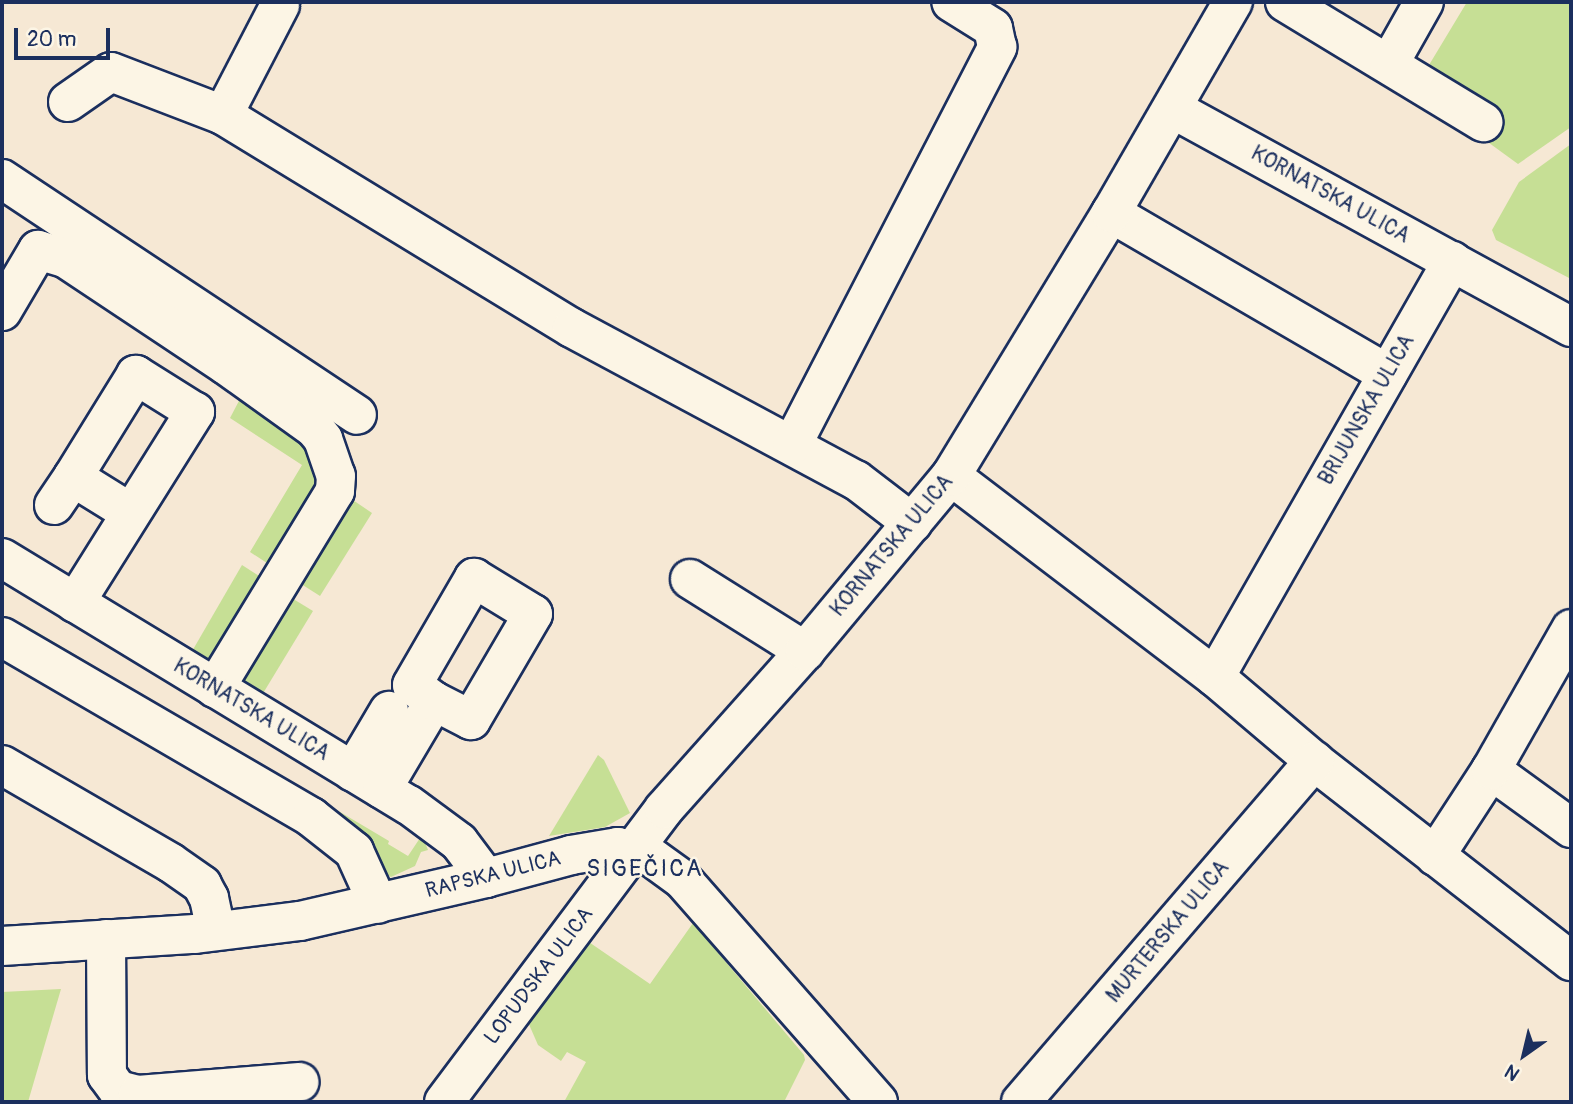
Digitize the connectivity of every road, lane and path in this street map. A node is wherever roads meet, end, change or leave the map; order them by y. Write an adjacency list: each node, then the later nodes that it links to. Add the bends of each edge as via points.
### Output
1 (951, 2): 18 (street, via 993,28 997,47)
2 (1233, 2): 8 (street, KORNATSKA ULICA)
3 (1285, 2): 6 (street)
4 (1424, 2): 6 (street)
5 (280, 5): 9 (street)
6 (1389, 64): 10 (street)
7 (68, 102): 9 (street, via 111,72)
8 (1172, 108): 12 (street, KORNATSKA ULICA); 13 (street, KORNATSKA ULICA)
9 (223, 115): 18 (street, via 572,328)
10 (1483, 122)
11 (2, 179): 17 (street)
12 (1111, 213): 16 (street); 19 (street, KORNATSKA ULICA)
13 (1451, 261): 15 (street); 16 (street, BRIJUNSKA ULICA)
14 (2, 311): 29 (street, via 38,250 65,258 315,429 330,454 335,491)
15 (1571, 327)
16 (1388, 374): 28 (street, BRIJUNSKA ULICA)
17 (357, 415)
18 (792, 446): 21 (street, via 856,480)
19 (951, 476): 21 (street, KORNATSKA ULICA); 28 (street)
20 (131, 513): 20 (street, via 195,412 136,375 64,491); 24 (street)
21 (912, 523): 27 (street, KORNATSKA ULICA)
22 (2, 558): 24 (street, KORNATSKA ULICA)
23 (690, 579): 27 (street)
24 (75, 603): 29 (street, KORNATSKA ULICA)
25 (1571, 629): 34 (street)
26 (2, 637): 40 (street, via 311,817 354,851)
27 (805, 651): 37 (street, KORNATSKA ULICA, via 664,809)
28 (1215, 677): 32 (street)
29 (215, 688): 35 (street, KORNATSKA ULICA)
30 (434, 701): 35 (street)
31 (389, 711): 35 (street)
32 (1314, 761): 38 (street); 48 (street, MURTERSKA ULICA)
33 (2, 765): 41 (street, via 202,885)
34 (1491, 770): 36 (street); 38 (street)
35 (368, 780): 39 (street, KORNATSKA ULICA, via 459,842)
36 (1566, 819)
37 (634, 850): 39 (street, RAPSKA ULICA, via 599,849); 46 (street, LOPUDSKA ULICA); 47 (street, RAPSKA ULICA, via 665,864 682,879)
38 (1436, 856): 44 (street)
39 (486, 878): 40 (street, RAPSKA ULICA)
40 (378, 904): 41 (street, RAPSKA ULICA, via 300,921)
41 (216, 930): 42 (street, RAPSKA ULICA)
42 (106, 939): 43 (street, RAPSKA ULICA); 45 (street, via 107,1075 118,1090 138,1095)
43 (2, 946)
44 (1571, 961)
45 (299, 1082)
46 (444, 1102)
47 (878, 1102)
48 (1021, 1102)

